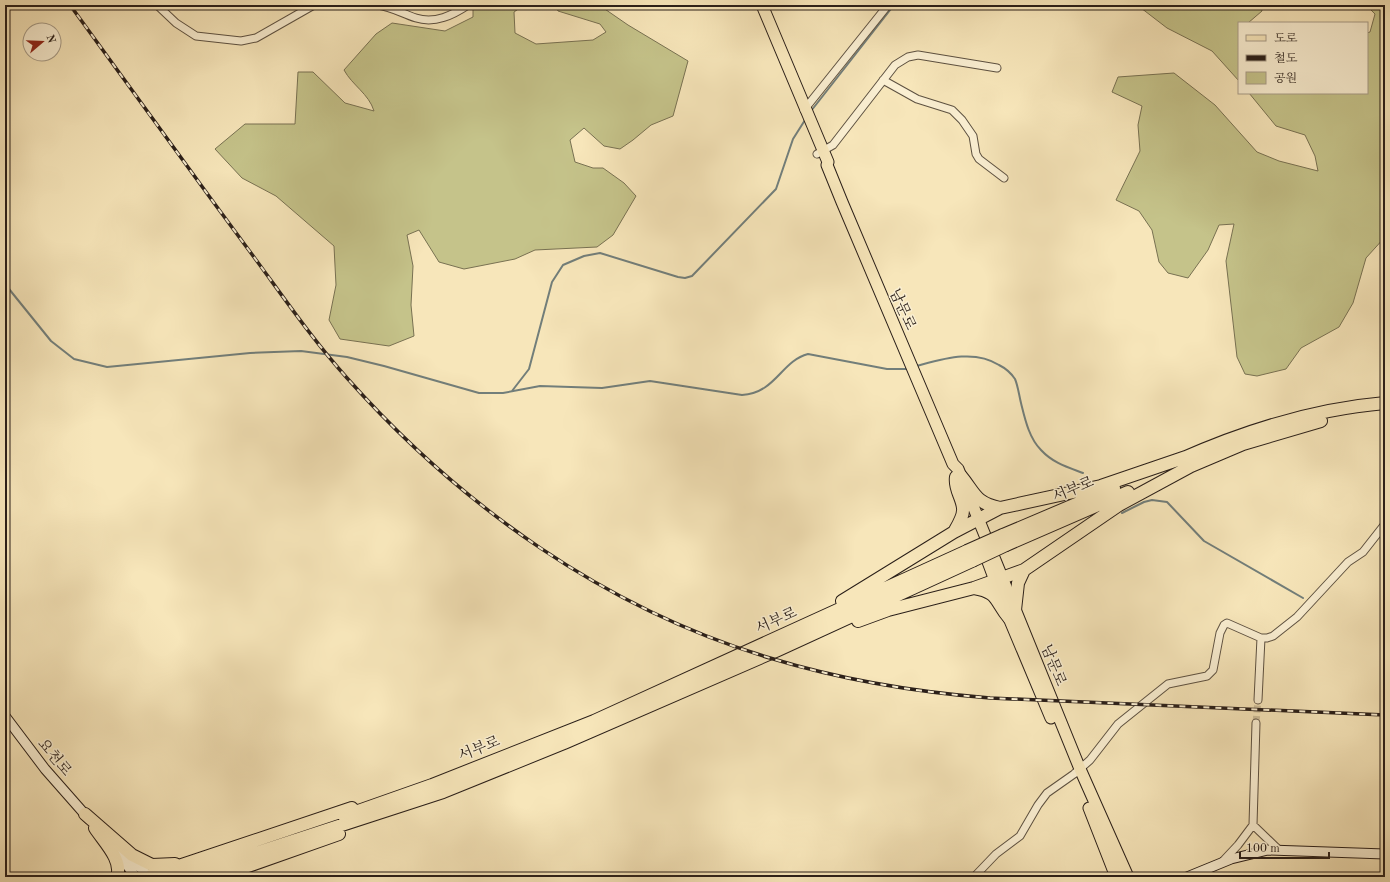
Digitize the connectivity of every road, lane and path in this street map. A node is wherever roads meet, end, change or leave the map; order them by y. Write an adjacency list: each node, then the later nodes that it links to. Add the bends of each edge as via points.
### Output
1 (157, 5): 2 (street, via 176,23 196,36 241,41 256,38)
2 (314, 5)
3 (378, 5): 4 (street, via 418,19 452,16)
4 (468, 5)
5 (757, 5): 10 (main road, 남문로)
6 (762, 5): 10 (main road, 남문로)
7 (888, 5): 10 (street)
8 (997, 68): 9 (street, via 918,55 900,61)
9 (883, 80): 11 (street, via 833,144); 12 (street, via 917,99 952,110 973,136 979,159)
10 (806, 115): 11 (main road, 남문로)
11 (820, 153): 16 (main road, 남문로, via 953,464 958,469)
12 (1004, 178)
13 (1385, 403): 15 (highway, 서부로, via 1298,418 1249,433)
14 (1385, 410): 15 (highway, 서부로, via 1277,433)
15 (1189, 462): 17 (highway, via 1101,486); 21 (highway, via 1119,505); 26 (highway, 서부로, bridge, via 1005,540)
16 (958, 476): 17 (highway, via 980,501); 18 (main road, 남문로); 20 (highway, via 955,484 963,507)
17 (1000, 508): 18 (highway)
18 (976, 521): 20 (highway); 22 (main road, 남문로)
19 (1385, 524): 25 (street, via 1363,552 1348,562 1297,617 1273,636)
20 (954, 532): 26 (highway)
21 (1024, 570): 22 (highway); 24 (highway, via 1018,583)
22 (999, 579): 23 (highway); 24 (main road, 남문로)
23 (974, 588): 24 (highway, via 991,594 997,599 1002,610); 26 (highway, via 888,610)
24 (1012, 614): 30 (main road, 남문로)
25 (1261, 638): 27 (street); 30 (street, via 1228,623 1220,634 1213,670 1207,676 1168,684 1154,694 1142,707 1118,724 1090,760)
26 (775, 645): 31 (highway, 서부로); 32 (highway, 서부로, via 564,743)
27 (1258, 700)
28 (5, 716): 33 (street, 요천로, via 45,769)
29 (1256, 723): 34 (street)
30 (1077, 771): 44 (street, via 1047,793 1020,836 996,854); 45 (main road, 남문로); 46 (main road, 남문로)
31 (432, 785): 37 (highway, via 332,814); 39 (highway, 서부로)
32 (443, 792): 39 (highway, 서부로); 43 (highway, via 350,830)
33 (85, 814): 37 (highway, via 132,855 152,865 171,865); 40 (street, 요천로); 41 (highway, via 118,863); 42 (street, 요천로)
34 (1253, 825): 35 (street); 38 (street)
35 (1279, 850): 36 (street); 38 (street, via 1249,853)
36 (1385, 854)
37 (198, 859): 40 (highway)
38 (1221, 863): 47 (street)
39 (181, 874)
40 (149, 876)
41 (117, 877)
42 (136, 877)
43 (217, 877)
44 (974, 877)
45 (1116, 877)
46 (1128, 877)
47 (1187, 877)

